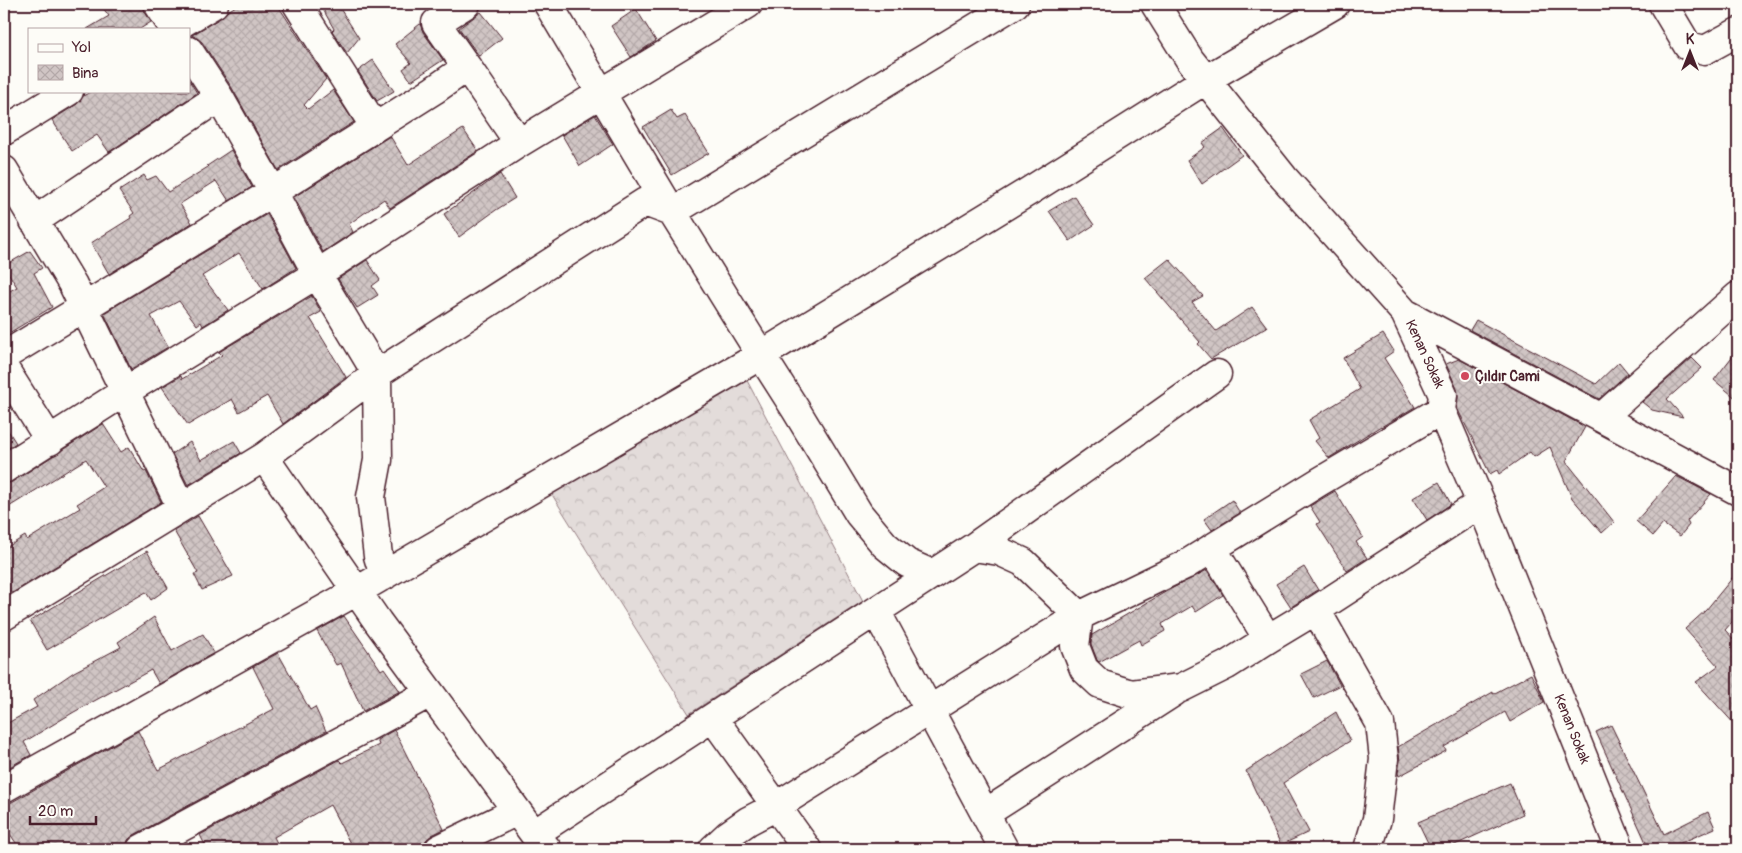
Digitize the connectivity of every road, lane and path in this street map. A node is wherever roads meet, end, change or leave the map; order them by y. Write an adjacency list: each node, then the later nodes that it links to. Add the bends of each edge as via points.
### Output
1 (158, 4): 11 (street)
2 (214, 4): 11 (street)
3 (297, 4): 19 (street)
4 (466, 4): 14 (street, via 436,23)
5 (548, 4): 17 (street)
6 (748, 4): 17 (street)
7 (1016, 4): 24 (street)
8 (1155, 4): 15 (street, Kenan Sokak)
9 (1335, 4): 15 (street)
10 (1663, 4): 12 (street, via 1688,46 1705,50)
11 (173, 28)
12 (1738, 32)
13 (190, 53): 18 (street)
14 (467, 66): 19 (street); 21 (street)
15 (1205, 80): 29 (street, Kenan Sokak, via 1284,178); 30 (street)
16 (67, 92): 20 (street)
17 (602, 92): 21 (street); 24 (street)
18 (219, 97): 23 (street); 25 (street)
19 (375, 127): 23 (street)
20 (4, 131)
21 (519, 143): 26 (street)
22 (4, 170): 25 (street)
23 (273, 192): 26 (street); 28 (street)
24 (672, 212): 30 (street); 33 (street, via 645,202)
25 (34, 221): 28 (street)
26 (317, 274): 33 (street); 35 (street)
27 (1738, 296): 37 (street)
28 (84, 308): 31 (street); 35 (street)
29 (1405, 313): 36 (street, Kenan Sokak, via 1443,395); 37 (street)
30 (761, 355): 46 (street, via 859,514 885,546 907,563); 47 (street)
31 (4, 356)
32 (4, 368): 38 (street)
33 (377, 374): 39 (street); 47 (street, via 378,460 371,497 378,556)
34 (1216, 374): 44 (street)
35 (126, 391): 38 (street); 43 (street)
36 (1441, 410): 42 (street, Kenan Sokak); 45 (street)
37 (1602, 417): 41 (street)
38 (50, 440): 40 (street)
39 (264, 457): 43 (street); 48 (street)
40 (4, 469)
41 (1738, 491)
42 (1481, 502): 49 (street); 69 (street, Kenan Sokak)
43 (181, 507): 51 (street)
44 (974, 547): 46 (street); 52 (street, via 998,551 1023,562)
45 (1212, 548): 52 (street, via 1185,565); 53 (street)
46 (932, 574): 50 (street)
47 (384, 576): 48 (street)
48 (358, 591): 55 (street); 58 (street)
49 (1316, 610): 53 (street); 68 (street, via 1380,723 1384,760 1377,818)
50 (876, 611): 56 (street); 57 (street)
51 (4, 616)
52 (1079, 616): 54 (street, via 1075,646 1084,669 1100,684 1131,694); 56 (street)
53 (1268, 639): 54 (street, via 1227,665)
54 (1181, 688): 61 (street)
55 (430, 693): 60 (street); 63 (street)
56 (929, 710): 59 (street); 61 (street)
57 (712, 718): 59 (street); 62 (street)
58 (4, 788)
59 (775, 807): 65 (street, via 735,830); 66 (street)
60 (517, 811): 62 (street); 64 (street)
61 (986, 813): 67 (street)
62 (541, 842)
63 (141, 849)
64 (439, 849)
65 (713, 849)
66 (806, 849)
67 (1004, 849)
68 (1368, 849)
69 (1620, 849)

